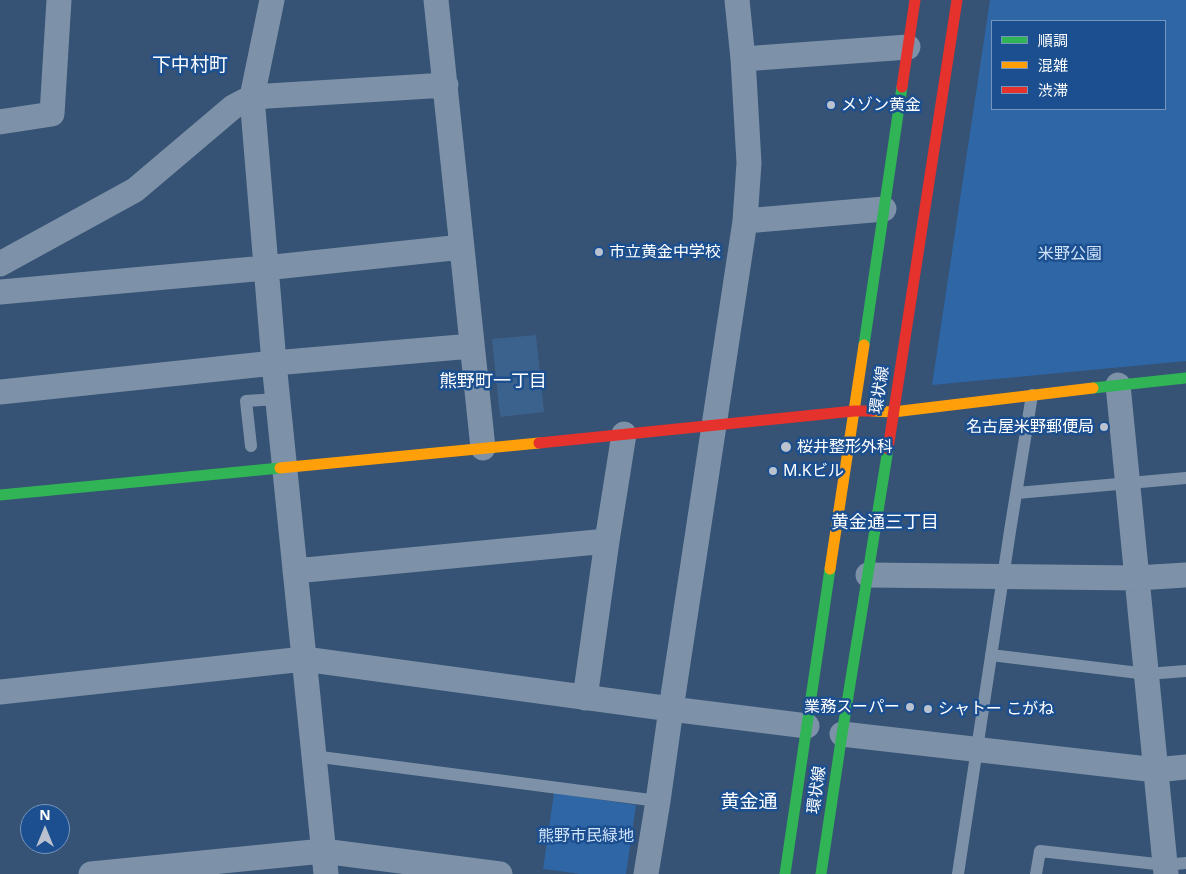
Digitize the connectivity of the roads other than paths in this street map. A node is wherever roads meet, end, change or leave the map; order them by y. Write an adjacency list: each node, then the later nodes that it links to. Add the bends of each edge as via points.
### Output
1 (59, 0): 11 (street, via 52,114)
2 (272, 0): 10 (street)
3 (436, 0): 9 (street)
4 (737, 0): 8 (street)
5 (915, 0): 7 (main road, 環状線)
6 (957, 0): 26 (main road, 環状線)
7 (908, 47): 8 (street); 12 (main road, 環状線)
8 (743, 59): 13 (street, via 750,163)
9 (446, 85): 10 (street); 14 (street)
10 (252, 97): 15 (street, via 233,107 135,190); 16 (street)
11 (0, 122)
12 (884, 209): 13 (street); 25 (main road, 環状線)
13 (746, 220): 27 (street)
14 (462, 247): 16 (street); 18 (street)
15 (0, 264)
16 (265, 268): 17 (street); 19 (street)
17 (0, 292)
18 (472, 346): 19 (street); 30 (street)
19 (274, 363): 22 (street); 24 (street)
20 (1186, 378): 21 (main road)
21 (1118, 385): 23 (main road); 33 (street)
22 (0, 392)
23 (1032, 395): 26 (main road); 34 (lane)
24 (277, 399): 29 (lane, via 246,401); 31 (street)
25 (854, 411): 26 (main road); 27 (main road); 49 (main road, 環状線)
26 (893, 412): 39 (main road, 環状線)
27 (714, 426): 28 (main road); 48 (street)
28 (624, 434): 30 (main road); 36 (street)
29 (251, 446)
30 (483, 448): 31 (main road)
31 (284, 467): 35 (main road); 37 (street)
32 (1186, 478): 33 (lane)
33 (1128, 484): 34 (lane); 41 (street)
34 (1017, 493): 40 (lane)
35 (0, 494)
36 (607, 541): 37 (street); 47 (street)
37 (295, 571): 43 (street)
38 (1186, 574): 41 (street)
39 (868, 575): 40 (street); 50 (main road, 環状線)
40 (1004, 577): 41 (street); 42 (lane)
41 (1137, 578): 45 (street)
42 (991, 655): 45 (lane); 51 (lane)
43 (304, 659): 46 (street); 47 (street); 52 (street)
44 (1186, 671): 45 (lane)
45 (1147, 674): 54 (street)
46 (0, 692)
47 (585, 698): 48 (street)
48 (671, 709): 49 (street); 55 (street)
49 (807, 726): 61 (main road, 環状線)
50 (842, 734): 51 (street); 62 (main road, 環状線)
51 (977, 750): 54 (street); 63 (lane)
52 (313, 756): 55 (lane); 56 (street)
53 (1186, 767): 54 (street)
54 (1156, 770): 57 (street)
55 (658, 801): 60 (street)
56 (324, 863): 58 (street); 59 (street)
57 (1172, 867): 64 (lane, via 1040,851)
58 (91, 874)
59 (500, 874)
60 (646, 874)
61 (786, 874)
62 (821, 874)
63 (958, 874)
64 (1036, 874)

